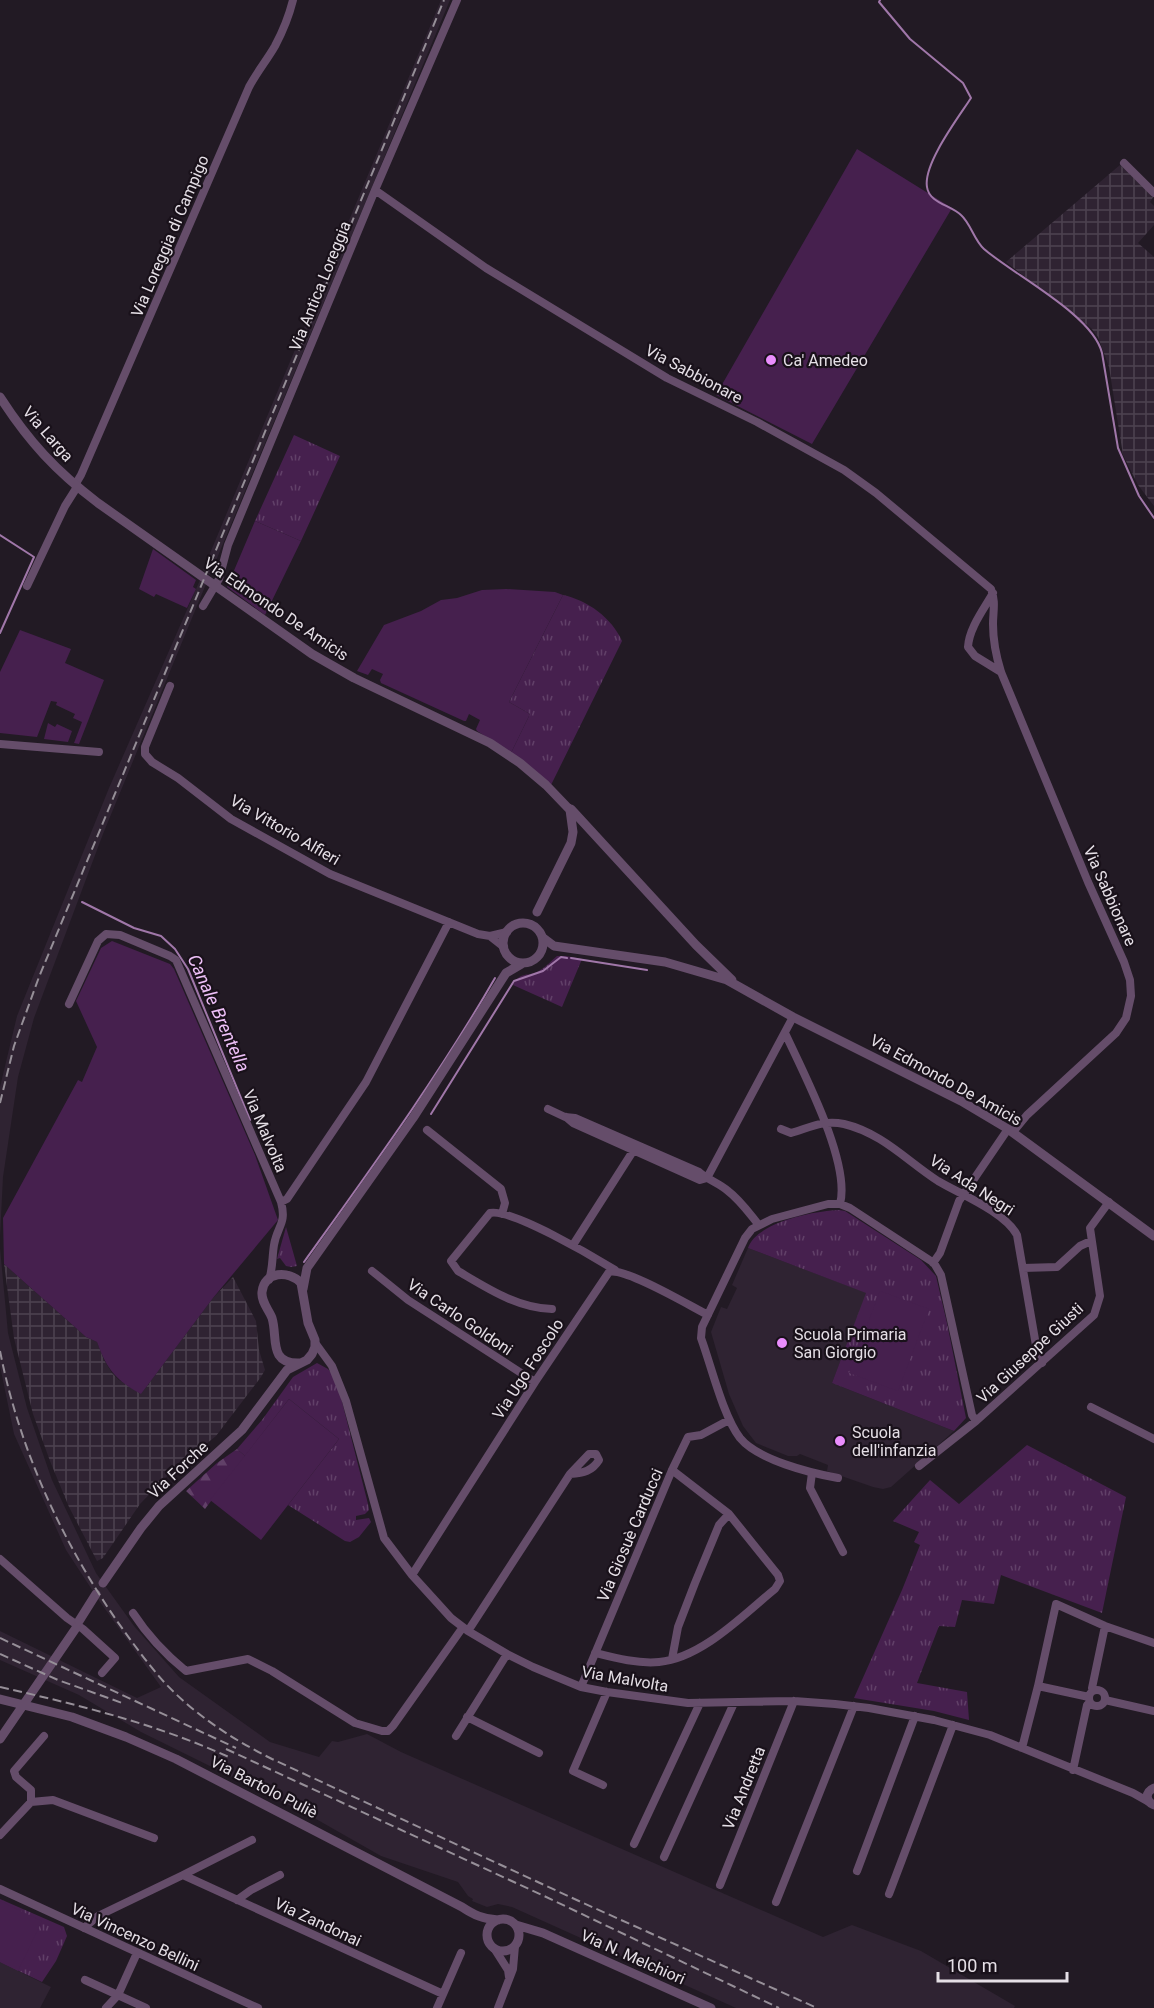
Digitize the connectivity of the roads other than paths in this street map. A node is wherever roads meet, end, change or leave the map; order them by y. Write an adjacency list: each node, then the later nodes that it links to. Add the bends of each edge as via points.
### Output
1 (293, 0): 7 (street, Via Loreggia di Campigo, via 275,47 249,87)
2 (457, 0): 4 (street, Via Antica Loreggia)
3 (1124, 163): 5 (street)
4 (375, 190): 8 (street, Via Antica Loreggia, via 228,544); 10 (street, Via Sabbionare, via 486,268 667,378 844,470)
5 (1154, 193)
6 (0, 397): 7 (street, Via Larga, via 31,442)
7 (76, 486): 8 (street, Via Edmondo De Amicis); 9 (street, Via Loreggia di Campigo)
8 (215, 585): 11 (street); 16 (street, Via Edmondo De Amicis, via 344,673 490,743)
9 (27, 586)
10 (993, 593): 12 (street, Via Sabbionare, via 996,655); 12 (street, via 968,647)
11 (203, 606)
12 (1001, 672): 41 (street, Via Sabbionare, via 1124,962 1131,996 1126,1018 1116,1034)
13 (170, 686): 21 (street, Via Vittorio Alfieri, via 145,747 152,762 231,819 330,874)
14 (0, 744): 15 (street)
15 (99, 752)
16 (560, 799): 17 (street, Via Edmondo De Amicis); 18 (street, via 572,815); 19 (street, via 569,830)
17 (598, 838): 18 (street, via 583,834); 26 (street, Via Edmondo De Amicis)
18 (572, 842): 19 (street)
19 (558, 868): 20 (street)
20 (537, 912): 22 (street); 24 (street)
21 (449, 922): 25 (street, Via Vittorio Alfieri); 45 (street, via 366,1082 287,1199)
22 (524, 923): 23 (street); 24 (street, via 535,926)
23 (507, 932): 25 (street); 28 (street)
24 (541, 934): 27 (street); 29 (street)
25 (490, 936): 28 (street, Via Vittorio Alfieri)
26 (696, 945): 31 (street, via 702,960); 33 (street, Via Edmondo De Amicis)
27 (554, 946): 29 (street); 31 (street)
28 (505, 950): 30 (street); 32 (street)
29 (539, 956): 30 (street)
30 (523, 963): 32 (street)
31 (691, 968): 33 (street, Via Edmondo De Amicis)
32 (506, 973): 55 (street, via 413,1118)
33 (742, 988): 35 (street, Via Edmondo De Amicis)
34 (69, 1004): 45 (street, Via Malvolta, via 98,941 106,934 120,935 173,958)
35 (793, 1017): 36 (street); 41 (street, Via Edmondo De Amicis, via 952,1096)
36 (785, 1033): 38 (street); 43 (street)
37 (548, 1109): 42 (street)
38 (825, 1122): 39 (street, via 791,1133); 44 (street, Via Ada Negri, via 877,1136 937,1180); 47 (street, via 840,1175)
39 (781, 1129)
40 (427, 1130): 48 (street, via 501,1189 506,1203)
41 (1010, 1131): 44 (street, Via Sabbionare); 46 (street, Via Edmondo De Amicis)
42 (635, 1147): 43 (street); 52 (street)
43 (707, 1178): 49 (street, via 732,1193)
44 (964, 1194): 54 (street, Via Sabbionare); 56 (street, Via Ada Negri, via 1014,1229)
45 (281, 1202): 53 (street, Via Malvolta, via 283,1221 274,1244)
46 (1109, 1202): 50 (street, Via Edmondo De Amicis); 51 (street, Via Giuseppe Giusti, via 1090,1228)
47 (840, 1204): 49 (street); 54 (street)
48 (502, 1214): 52 (street); 62 (street, via 490,1213 451,1261 453,1265 497,1294)
49 (758, 1224): 63 (street, via 747,1234)
50 (1154, 1236)
51 (1091, 1241): 56 (street, via 1057,1267); 68 (street, Via Giuseppe Giusti, via 1100,1296 1098,1307)
52 (573, 1245): 57 (street)
53 (274, 1260): 59 (street); 60 (street, Via Malvolta)
54 (933, 1263): 73 (street, via 941,1275)
55 (307, 1268): 59 (street); 61 (street)
56 (1023, 1269): 68 (street, Via Ada Negri)
57 (615, 1270): 63 (street); 70 (street, Via Ugo Foscolo, via 605,1275)
58 (372, 1271): 70 (street, Via Carlo Goldoni, via 408,1300)
59 (289, 1275): 60 (street, via 278,1274); 61 (street, via 298,1280)
60 (269, 1280): 65 (street, Via Forche, via 262,1290 263,1299 272,1318 275,1347)
61 (303, 1290): 64 (street)
62 (552, 1309)
63 (708, 1315): 72 (street, via 701,1338)
64 (316, 1344): 66 (street, Via Forche); 67 (street, Via Malvolta)
65 (280, 1356): 66 (street, via 289,1362); 69 (street, Via Forche)
66 (303, 1362): 67 (street); 69 (street, Via Forche)
67 (329, 1362): 83 (street, Via Malvolta, via 346,1401 381,1531)
68 (1042, 1363): 73 (street, Via Giuseppe Giusti)
69 (277, 1382): 84 (street, Via Forche, via 242,1430 159,1506)
70 (535, 1382): 83 (street, Via Ugo Foscolo)
71 (1091, 1407): 74 (street)
72 (729, 1420): 76 (street, Via Giosuè Carducci, via 701,1435 688,1437); 77 (street, via 752,1449)
73 (976, 1421): 75 (street, Via Giuseppe Giusti)
74 (1154, 1439)
75 (919, 1466)
76 (672, 1470): 80 (street); 92 (street, Via Giosuè Carducci)
77 (812, 1473): 79 (street); 81 (street, via 810,1488)
78 (570, 1474): 89 (street)
79 (838, 1478)
80 (729, 1514): 93 (street, via 719,1525 682,1616); 93 (street, via 780,1581 703,1647)
81 (843, 1552)
82 (0, 1559): 87 (street)
83 (412, 1575): 89 (street, Via Malvolta)
84 (103, 1582)
85 (96, 1594): 87 (street)
86 (133, 1613): 89 (street, via 147,1635 186,1671 248,1659 355,1723 382,1731 393,1726)
87 (79, 1626): 94 (street, via 115,1658); 111 (street)
88 (1106, 1626): 90 (street); 95 (street, via 1056,1604); 98 (street)
89 (465, 1629): 91 (street, Via Malvolta)
90 (1154, 1643)
91 (507, 1653): 96 (street, Via Malvolta); 107 (street)
92 (595, 1653): 93 (street, via 658,1662); 96 (street, Via Giosuè Carducci)
93 (672, 1659)
94 (102, 1673)
95 (1038, 1686): 98 (street); 112 (street)
96 (581, 1687): 97 (street, Via Malvolta)
97 (607, 1692): 102 (street, Via Malvolta); 115 (street, via 573,1771)
98 (1090, 1697): 100 (street, via 1097,1706); 100 (street, via 1101,1690); 114 (street)
99 (5, 1700): 133 (street, Via Bartolo Puliè, via 72,1717 176,1759)
100 (1105, 1700): 105 (street)
101 (794, 1701): 103 (street, Via Malvolta); 104 (street, Via Malvolta); 128 (street, Via Andretta)
102 (700, 1703): 103 (street, Via Malvolta); 123 (street)
103 (734, 1703): 124 (street)
104 (854, 1706): 106 (street, Via Malvolta); 132 (street)
105 (1154, 1711)
106 (915, 1716): 108 (street, Via Malvolta); 125 (street)
107 (467, 1717): 110 (street); 113 (street)
108 (953, 1725): 112 (street, Via Malvolta); 130 (street)
109 (44, 1736): 118 (street, via 14,1771 31,1790)
110 (456, 1736)
111 (0, 1739)
112 (1022, 1748): 114 (street, Via Malvolta)
113 (539, 1753)
114 (1073, 1770): 117 (street, Via Malvolta)
115 (603, 1785)
116 (1151, 1790): 117 (street, Via Malvolta); 119 (street, via 1147,1797)
117 (1132, 1793): 119 (street, Via Malvolta)
118 (31, 1802): 120 (street); 121 (street, via 53,1800)
119 (1153, 1804)
120 (0, 1835)
121 (154, 1838)
122 (252, 1840): 126 (street)
123 (634, 1844)
124 (664, 1857)
125 (857, 1871)
126 (183, 1875): 131 (street, Via Zandonai); 136 (street, via 98,1916)
127 (280, 1875): 131 (street)
128 (720, 1885)
129 (0, 1889): 136 (street, Via Vincenzo Bellini)
130 (889, 1894)
131 (237, 1900): 145 (street, Via Zandonai)
132 (776, 1902)
133 (476, 1916): 134 (street, Via Bartolo Puliè); 138 (street, Via Bartolo Puliè)
134 (498, 1920): 135 (street, via 510,1920); 138 (street, via 489,1927)
135 (516, 1925): 137 (street, Via N. Melchiori); 139 (street)
136 (84, 1928): 141 (street, Via Vincenzo Bellini)
137 (543, 1933): 139 (street, via 530,1934); 152 (street, Via N. Melchiori)
138 (487, 1935): 140 (street)
139 (517, 1943): 140 (street, via 507,1951); 144 (street)
140 (494, 1948): 144 (street, via 508,1970)
141 (137, 1953): 146 (street); 149 (street, Via Vincenzo Bellini)
142 (461, 1953): 145 (street)
143 (85, 1980): 146 (street)
144 (509, 1982): 151 (street)
145 (443, 1994): 150 (street)
146 (117, 1995): 147 (street); 148 (street)
147 (105, 2008)
148 (146, 2008)
149 (258, 2008)
150 (437, 2008)
151 (498, 2008)
152 (711, 2008)

